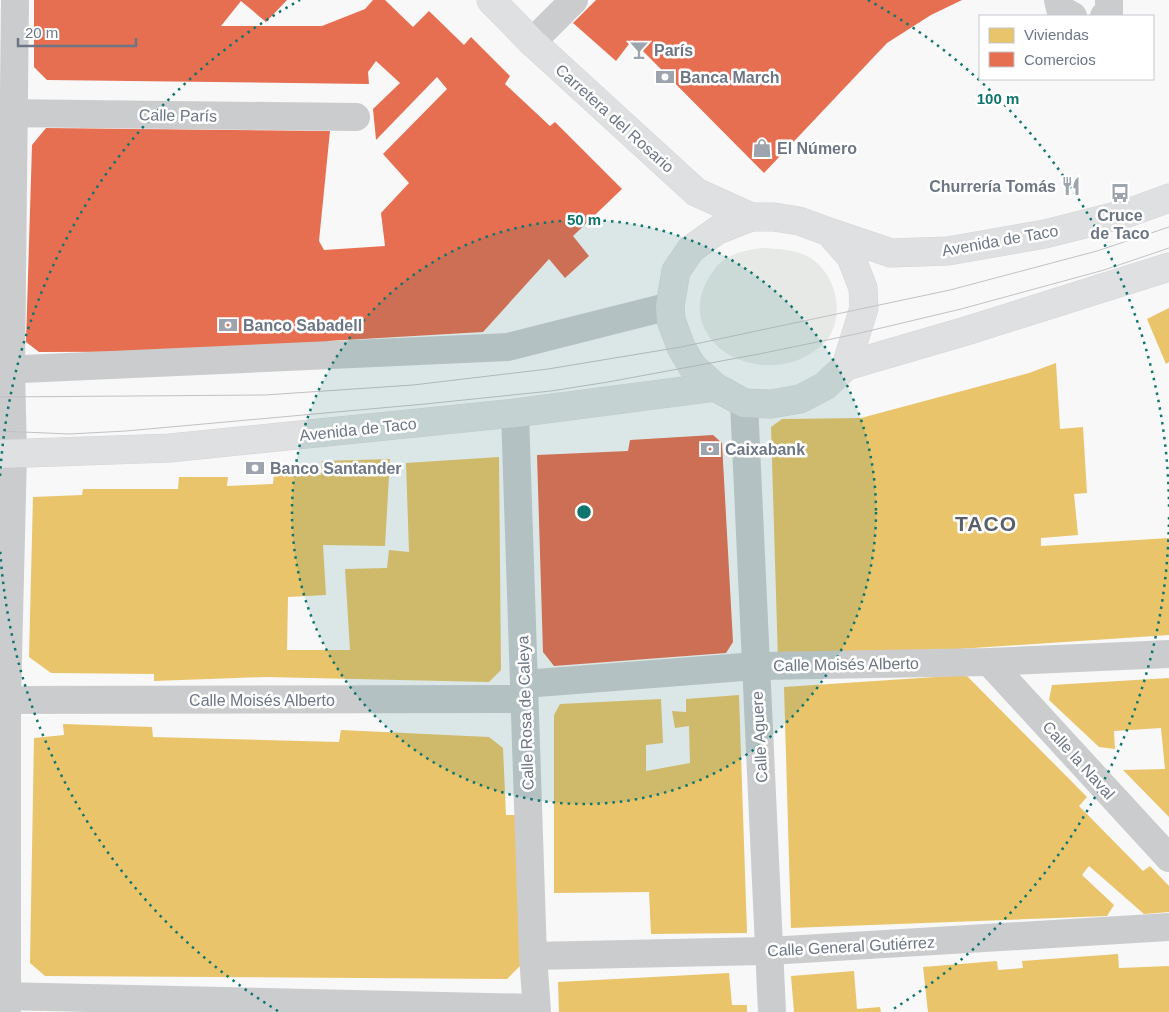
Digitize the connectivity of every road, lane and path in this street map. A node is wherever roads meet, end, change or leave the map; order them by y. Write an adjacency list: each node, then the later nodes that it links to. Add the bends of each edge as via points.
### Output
1 (15, 0): 9 (street)
2 (491, 0): 8 (main road, Carretera del Rosario)
3 (574, 0): 8 (street)
4 (1058, 0): 6 (street, via 1060,9)
5 (1109, 0): 7 (street)
6 (1071, 15)
7 (1109, 15)
8 (532, 42): 12 (main road, Carretera del Rosario, via 696,192)
9 (7, 113): 10 (street, Calle París); 17 (street)
10 (356, 117)
11 (1169, 198): 13 (main road, Avenida de Taco, via 1128,213 1045,234 948,251 891,253)
12 (752, 217): 13 (main road, Avenida de Taco, via 800,220); 15 (main road, via 718,230 691,249 676,271)
13 (829, 232): 16 (main road, via 851,257 863,288 864,308)
14 (1169, 267): 16 (main road)
15 (670, 306): 17 (street, via 508,348); 18 (main road, via 671,320 681,347 692,366)
16 (846, 366): 19 (main road, via 825,386 800,399 771,404)
17 (5, 370): 21 (street)
18 (715, 387): 19 (main road); 20 (main road, Avenida de Taco)
19 (744, 403): 24 (street, Calle Aguere)
20 (515, 413): 21 (main road, Avenida de Taco, via 170,448); 25 (street, Calle Rosa de Caleya)
21 (6, 454): 26 (street)
22 (1169, 654): 23 (street, Calle Moisés Alberto)
23 (990, 662): 24 (street, Calle Moisés Alberto); 27 (street, Calle la Naval)
24 (756, 666): 25 (street, Calle Moisés Alberto); 29 (street, Calle Aguere)
25 (524, 692): 26 (street, Calle Moisés Alberto); 30 (street, Calle Rosa de Caleya)
26 (4, 700): 31 (street)
27 (1169, 858)
28 (1169, 927): 29 (street, Calle General Gutiérrez)
29 (769, 951): 30 (street, Calle General Gutiérrez); 33 (street, Calle Aguere)
30 (532, 956): 32 (street, Calle Rosa de Caleya)
31 (5, 1001): 32 (street)
32 (536, 1010)
33 (772, 1012)

